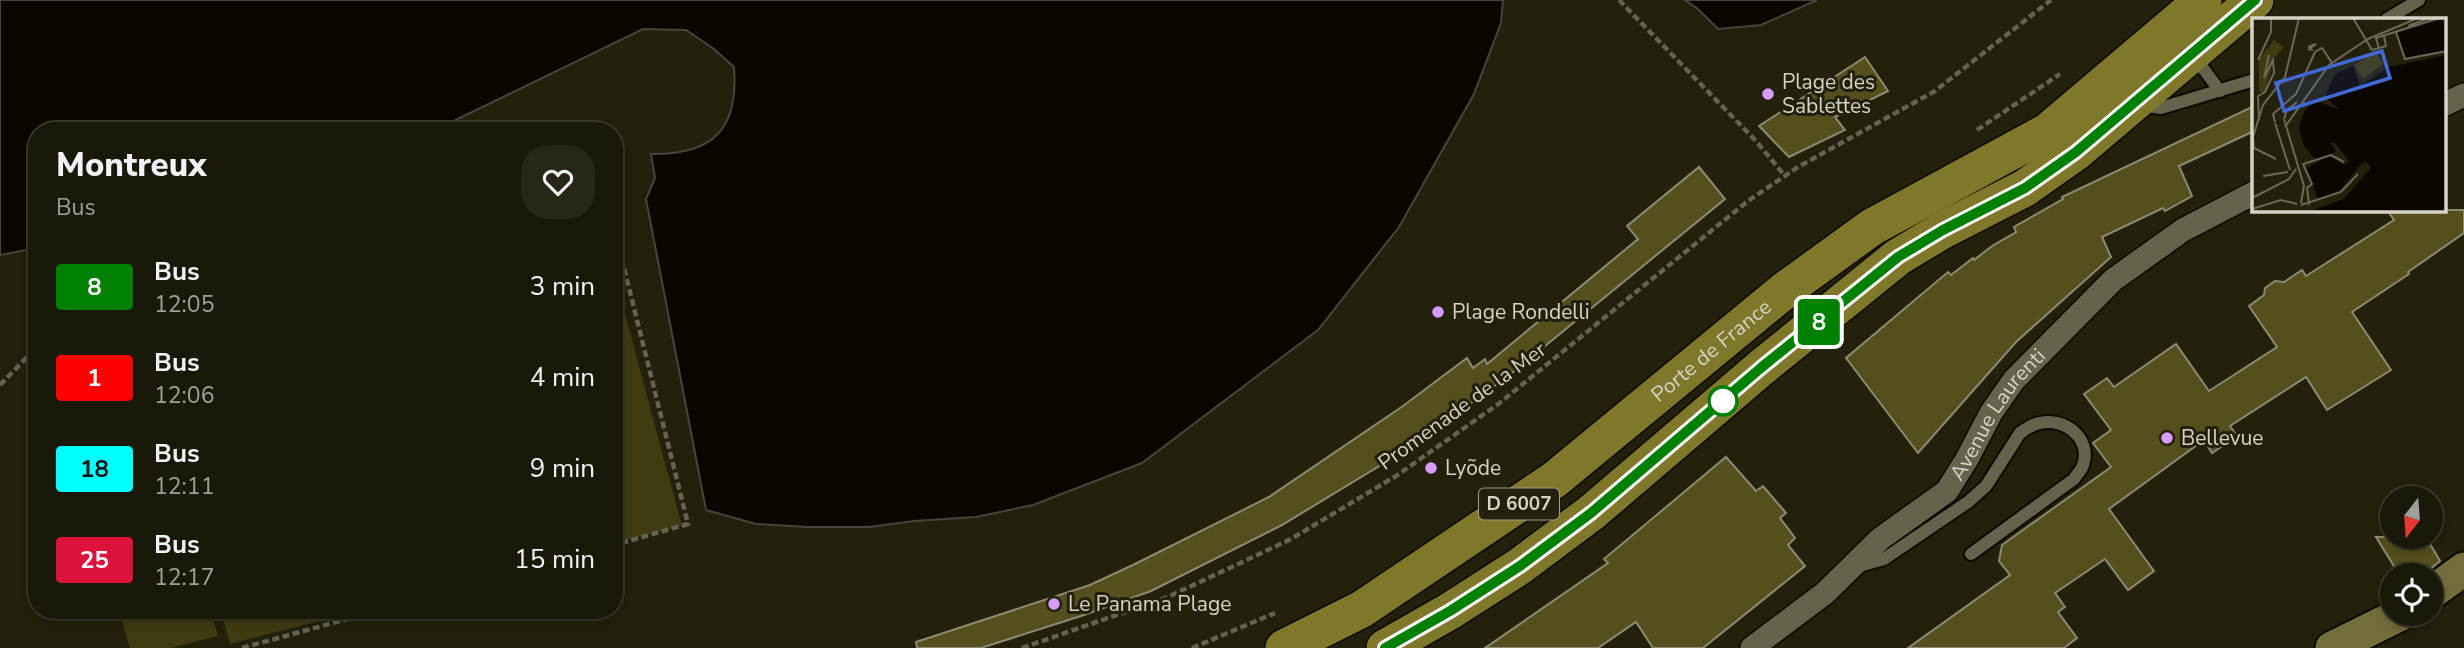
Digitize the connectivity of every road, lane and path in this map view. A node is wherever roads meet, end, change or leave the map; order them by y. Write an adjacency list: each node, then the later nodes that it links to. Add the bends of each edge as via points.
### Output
1 (1619, 0): 13 (path)
2 (2051, 0): 13 (path, Promenade de la Mer, via 1935,91)
3 (2203, 0): 27 (main road, Porte de France / D 6007, via 2047,132 1872,227 1785,290 1555,480 1362,609)
4 (2255, 0): 7 (main road, D 6007)
5 (2419, 0): 6 (lane)
6 (2389, 18)
7 (2192, 54): 9 (lane); 11 (main road, D 6007)
8 (2252, 81): 9 (lane)
9 (2220, 91): 11 (lane, via 2161,108)
10 (2464, 95): 12 (street)
11 (2135, 104): 28 (main road, D 6007, via 2025,188 1898,257 1581,521 1520,566)
12 (2446, 104)
13 (1785, 176): 26 (path, Promenade de la Mer, via 1497,405 1396,476 1291,539 1168,597)
14 (2252, 194): 20 (street, Avenue Laurenti, via 2183,230 2113,280 2014,380 1947,491 1880,539)
15 (623, 265): 18 (path, via 688,524)
16 (28, 356): 17 (path)
17 (0, 385)
18 (623, 542)
19 (1971, 554): 20 (lane, via 2074,479 2083,465 2084,448 2072,429 2046,422 2029,427 1986,486 1968,502 1884,559)
20 (1850, 568): 29 (street, Avenue Laurenti, via 1825,593)
21 (2464, 569): 22 (street)
22 (2443, 584)
23 (347, 619): 25 (path)
24 (2380, 624): 30 (street)
25 (242, 648)
26 (1022, 648)
27 (1284, 648)
28 (1385, 648)
29 (1752, 648)
30 (2332, 648)

